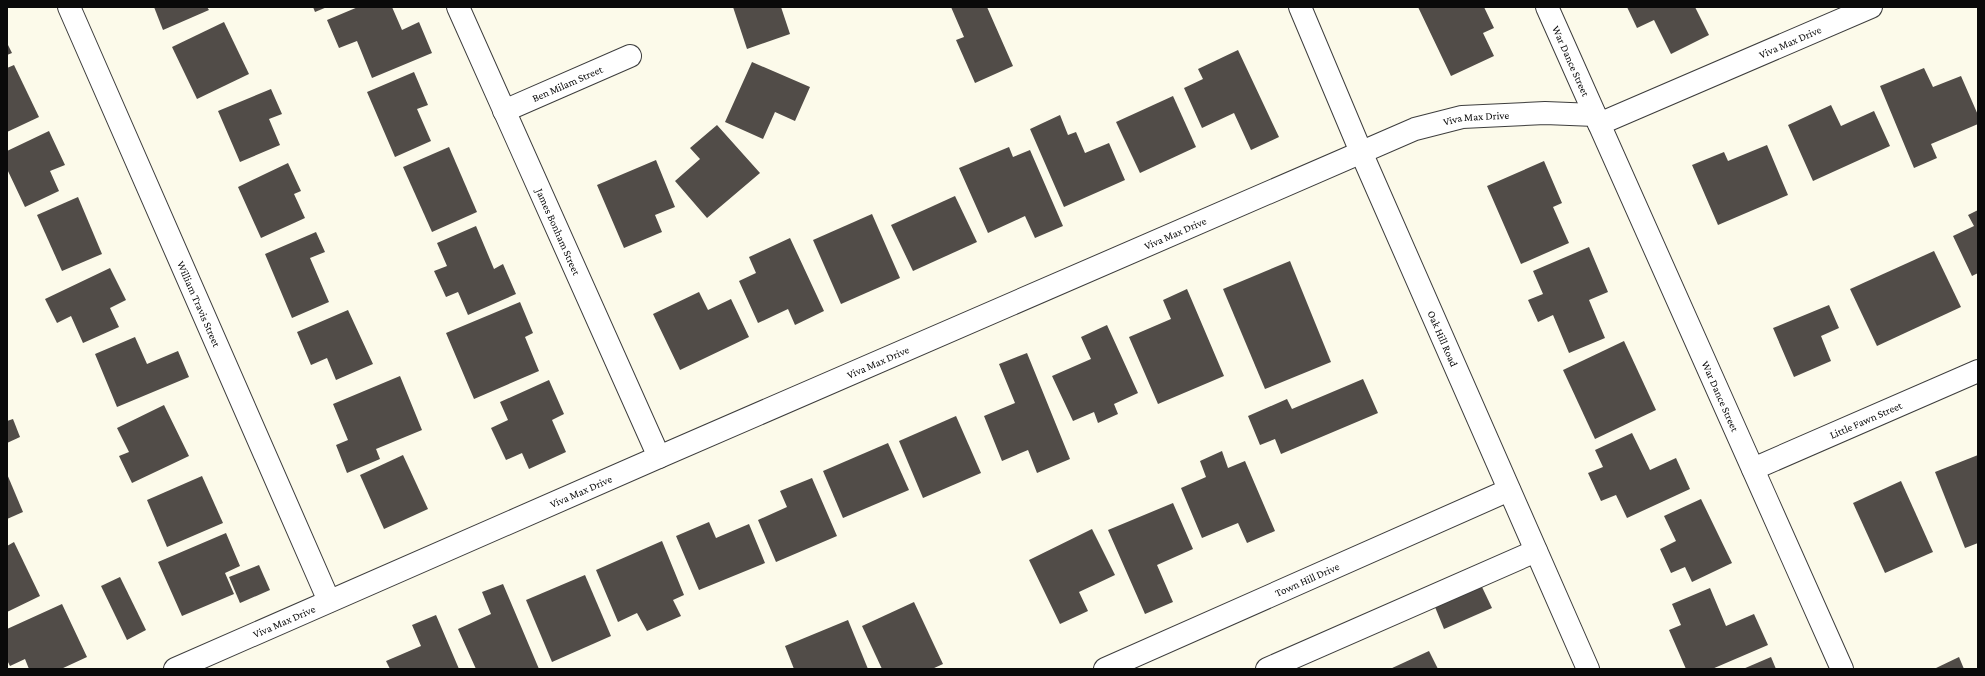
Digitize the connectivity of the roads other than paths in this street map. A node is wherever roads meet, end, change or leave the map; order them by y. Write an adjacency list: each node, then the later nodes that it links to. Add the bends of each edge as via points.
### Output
1 (69, 7): 15 (street, William Travis Street)
2 (458, 7): 7 (street, James Bonham Street)
3 (1300, 7): 9 (street, Oak Hill Road)
4 (1547, 7): 8 (street, War Dance Street)
5 (1871, 7): 8 (street, Viva Max Drive)
6 (630, 56): 7 (street, Ben Milam Street)
7 (504, 111): 11 (street, James Bonham Street)
8 (1597, 120): 9 (street, Viva Max Drive, via 1545,113 1462,117 1415,129); 12 (street, War Dance Street)
9 (1361, 152): 11 (street, Viva Max Drive); 13 (street, Oak Hill Road)
10 (1978, 371): 12 (street, Little Fawn Street)
11 (659, 457): 15 (street, Viva Max Drive)
12 (1753, 469): 20 (street, War Dance Street)
13 (1509, 490): 14 (street, Oak Hill Road); 17 (street, Town Hill Drive)
14 (1536, 551): 18 (street); 19 (street, Oak Hill Road)
15 (329, 601): 16 (street, Viva Max Drive)
16 (175, 669)
17 (1105, 669)
18 (1267, 669)
19 (1588, 669)
20 (1842, 669)

